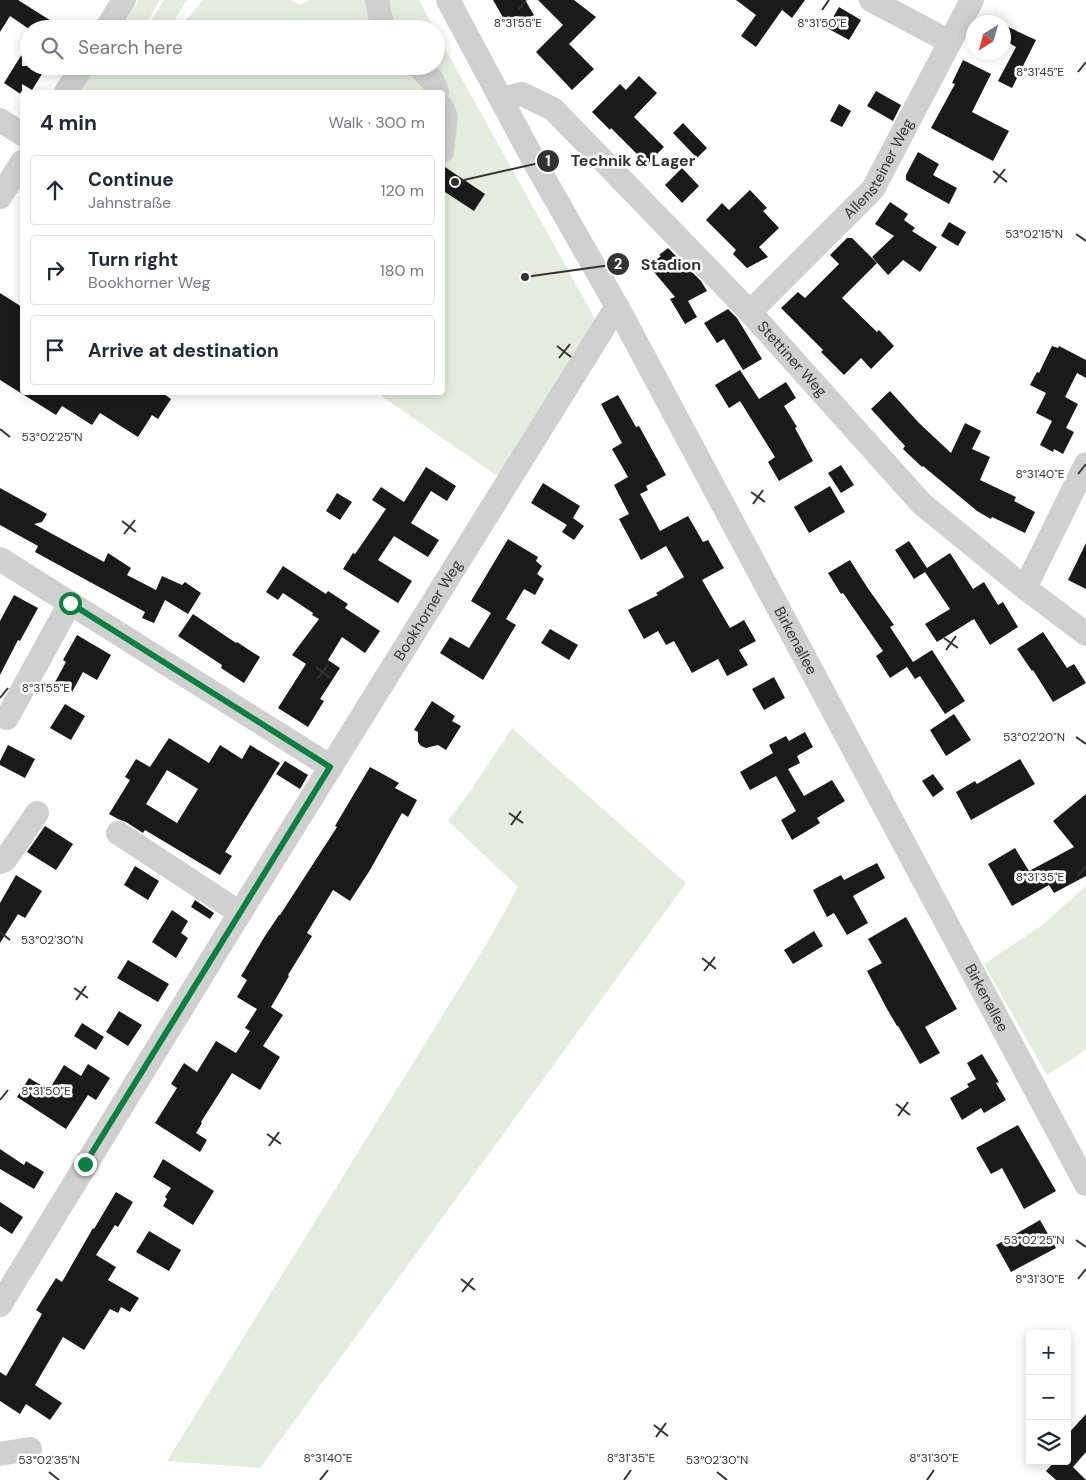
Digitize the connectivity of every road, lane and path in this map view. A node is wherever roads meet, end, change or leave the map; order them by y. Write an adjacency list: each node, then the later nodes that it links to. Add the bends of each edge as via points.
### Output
1 (124, 0): 6 (street)
2 (377, 0): 7 (street)
3 (448, 0): 13 (street, Birkenallee)
4 (871, 0): 8 (street)
5 (972, 0): 8 (street, Allensteiner Weg)
6 (112, 20)
7 (381, 20)
8 (950, 42): 19 (street, Allensteiner Weg, via 872,189)
9 (77, 75): 11 (street)
10 (427, 75): 12 (street)
11 (67, 90)
12 (436, 90)
13 (501, 99): 18 (street, Birkenallee); 19 (street, Stettiner Weg, via 522,94 553,108)
14 (0, 120): 15 (street)
15 (20, 133)
16 (20, 165): 17 (street)
17 (0, 197)
18 (619, 310): 26 (street, Bookhorner Weg, via 612,314); 31 (street, Birkenallee)
19 (750, 312): 22 (street, Stettiner Weg, via 922,504)
20 (1086, 464): 22 (street)
21 (0, 558): 23 (street)
22 (1024, 588): 24 (street, Stettiner Weg)
23 (70, 603): 25 (street); 26 (street)
24 (1086, 634)
25 (7, 718)
26 (330, 767): 30 (street, Bookhorner Weg)
27 (36, 813): 29 (street, via 5,860)
28 (118, 833): 30 (street)
29 (0, 862)
30 (240, 913): 32 (street, Bookhorner Weg)
31 (1086, 1184)
32 (0, 1304)
33 (30, 1449): 34 (street)
34 (0, 1454)

